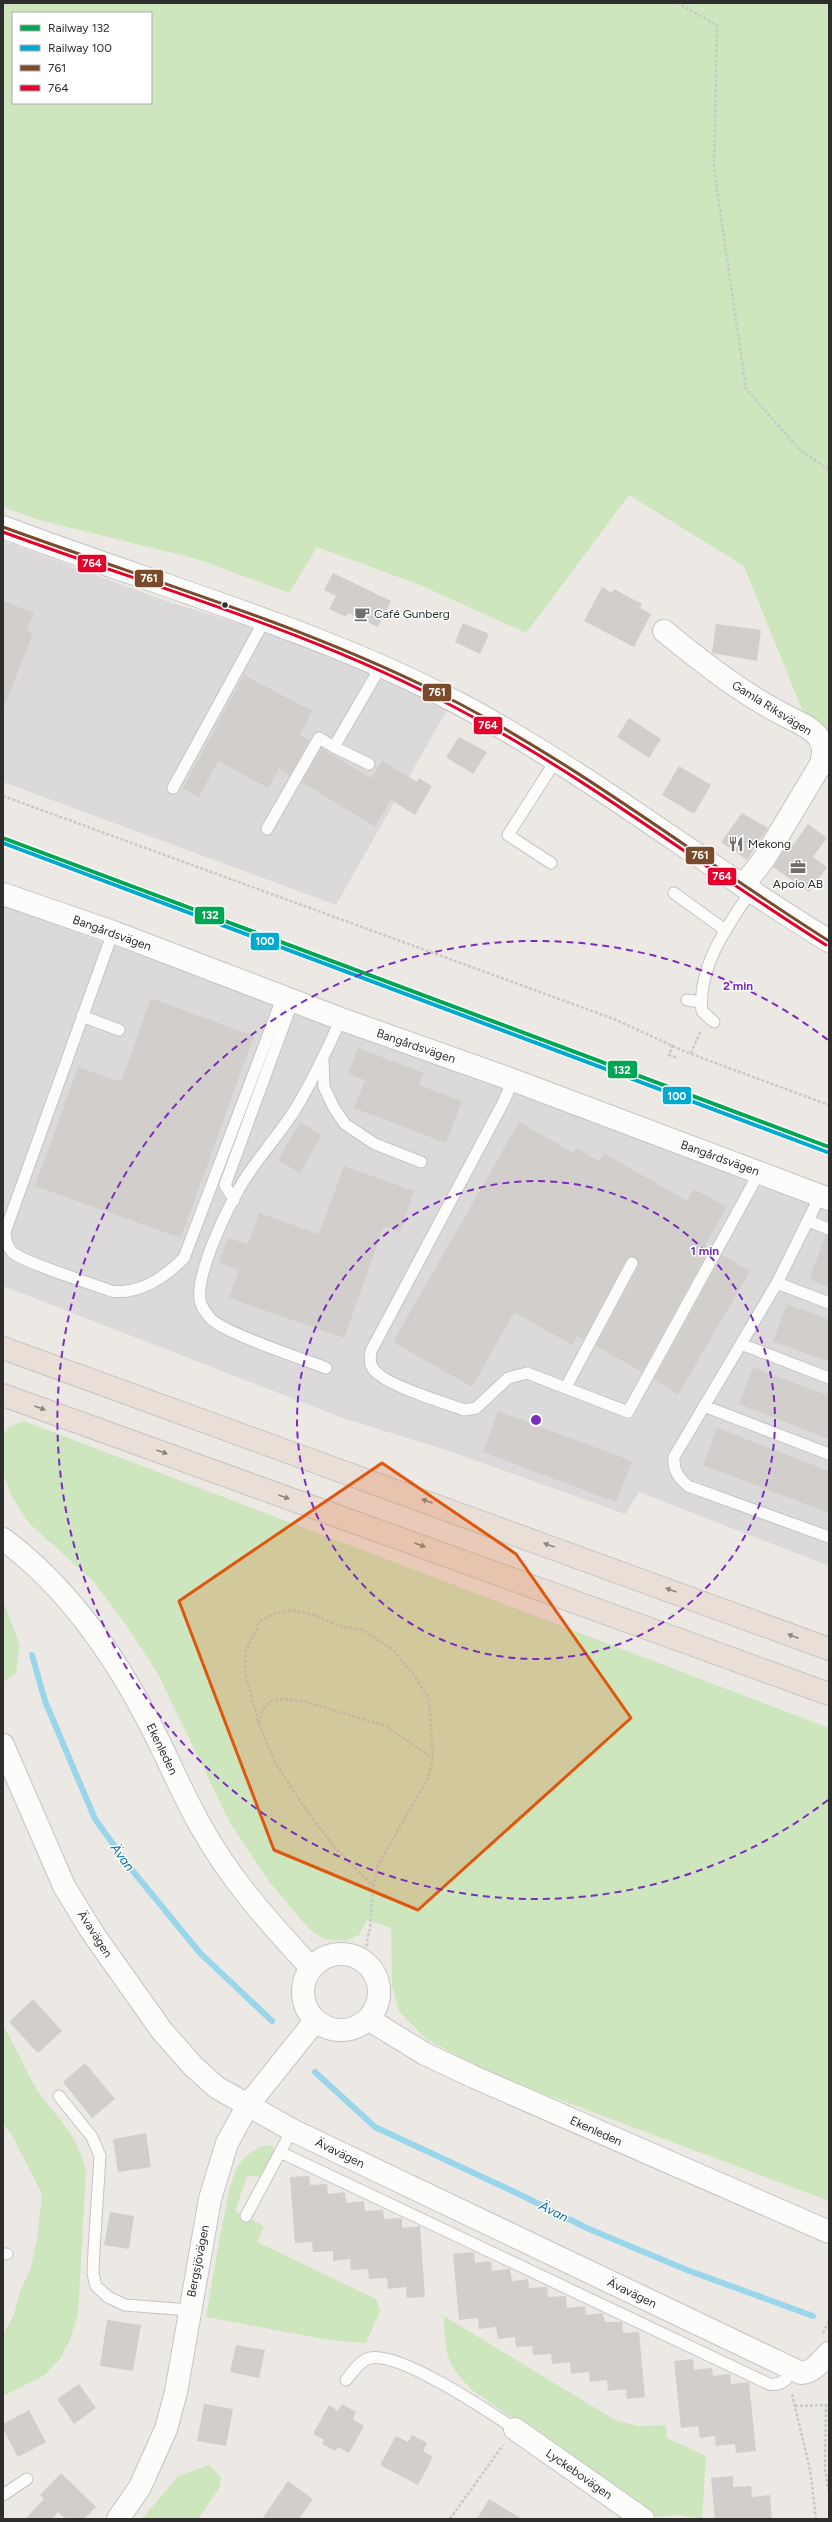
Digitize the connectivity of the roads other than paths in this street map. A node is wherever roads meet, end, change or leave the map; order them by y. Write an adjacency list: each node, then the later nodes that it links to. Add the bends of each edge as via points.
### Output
1 (3, 527): 2 (street)
2 (264, 621): 4 (street); 8 (lane)
3 (664, 631): 11 (street, Gamla Riksvägen, via 730,683 808,728 819,737 824,749 817,771)
4 (381, 666): 5 (lane); 6 (street, via 460,704)
5 (334, 747): 7 (lane); 9 (lane, via 319,738)
6 (556, 760): 10 (lane, via 508,835); 11 (street)
7 (369, 764)
8 (173, 788)
9 (268, 829)
10 (551, 863)
11 (747, 889): 14 (lane, Gamla Riksvägen); 16 (street)
12 (674, 893): 14 (lane)
13 (3, 894): 15 (street, Bangårdsvägen)
14 (725, 930): 19 (lane, Gamla Riksvägen, via 710,962)
15 (113, 932): 17 (street, Bangårdsvägen); 20 (lane)
16 (829, 941)
17 (288, 998): 20 (lane, via 184,1258 169,1273 138,1288 122,1292 13,1253 6,1244 5,1232); 21 (street, Bangårdsvägen); 29 (lane, via 225,1185)
18 (687, 1000): 19 (lane)
19 (701, 1002): 22 (lane, via 702,1011)
20 (82, 1016): 23 (lane)
21 (341, 1019): 24 (lane); 25 (street, Bangårdsvägen)
22 (711, 1019)
23 (119, 1030)
24 (323, 1059): 26 (lane, via 324,1086 345,1124 375,1144); 29 (lane, via 296,1108 247,1176)
25 (513, 1080): 27 (street, Bangårdsvägen); 39 (lane, via 371,1351 370,1362 375,1371 391,1382 464,1410 476,1408 508,1378 527,1373)
26 (421, 1162)
27 (759, 1173): 28 (street, Bangårdsvägen); 39 (lane, via 628,1412)
28 (825, 1197): 30 (lane)
29 (234, 1200): 37 (lane, via 218,1233 203,1276 200,1301 205,1311 221,1327)
30 (808, 1221): 31 (lane); 33 (lane)
31 (829, 1229)
32 (632, 1264): 39 (lane)
33 (777, 1283): 34 (lane); 35 (lane)
34 (829, 1303)
35 (741, 1344): 38 (lane); 41 (lane)
36 (3, 1348): 45 (highway, one-way to 36)
37 (326, 1368)
38 (829, 1378)
39 (566, 1387)
40 (3, 1395): 46 (highway, one-way to 46)
41 (704, 1406): 42 (lane); 43 (lane, via 674,1457 673,1466 678,1478 688,1486)
42 (829, 1454)
43 (829, 1537)
44 (3, 1539): 48 (street, Ekenleden, via 46,1575 80,1615 128,1684 154,1730 203,1831 228,1870 260,1913)
45 (829, 1649)
46 (829, 1694)
47 (3, 1745): 52 (street, Ävavägen, via 64,1886 92,1932 162,2031 193,2066 216,2087)
48 (311, 1968): 49 (street, via 319,1960 341,1953 353,1955 371,1968 379,1988 375,2010); 50 (street, via 302,1991 306,2008)
49 (368, 2019): 50 (street, via 352,2029 342,2030 333,2030); 56 (street, Ekenleden, via 425,2054 474,2077)
50 (315, 2021): 52 (street, Bergsjövägen)
51 (59, 2096): 57 (lane, via 92,2137 100,2156 93,2273 100,2293 125,2305)
52 (248, 2105): 53 (street, Ävavägen); 57 (street, Bergsjövägen, via 227,2143 212,2192)
53 (292, 2130): 54 (lane); 59 (street, Ävavägen)
54 (280, 2152): 55 (lane); 59 (lane, via 769,2384 777,2385)
55 (246, 2216)
56 (829, 2232)
57 (189, 2310): 64 (street, Bergsjövägen, via 176,2392 166,2429 140,2487)
58 (829, 2353): 59 (street, Ävavägen, via 807,2373)
59 (790, 2374)
60 (346, 2380): 61 (lane, via 359,2364 369,2358 389,2360 438,2381)
61 (515, 2429): 65 (street, Lyckebovägen)
62 (27, 2479): 63 (lane)
63 (3, 2495)
64 (118, 2519)
65 (643, 2519)

